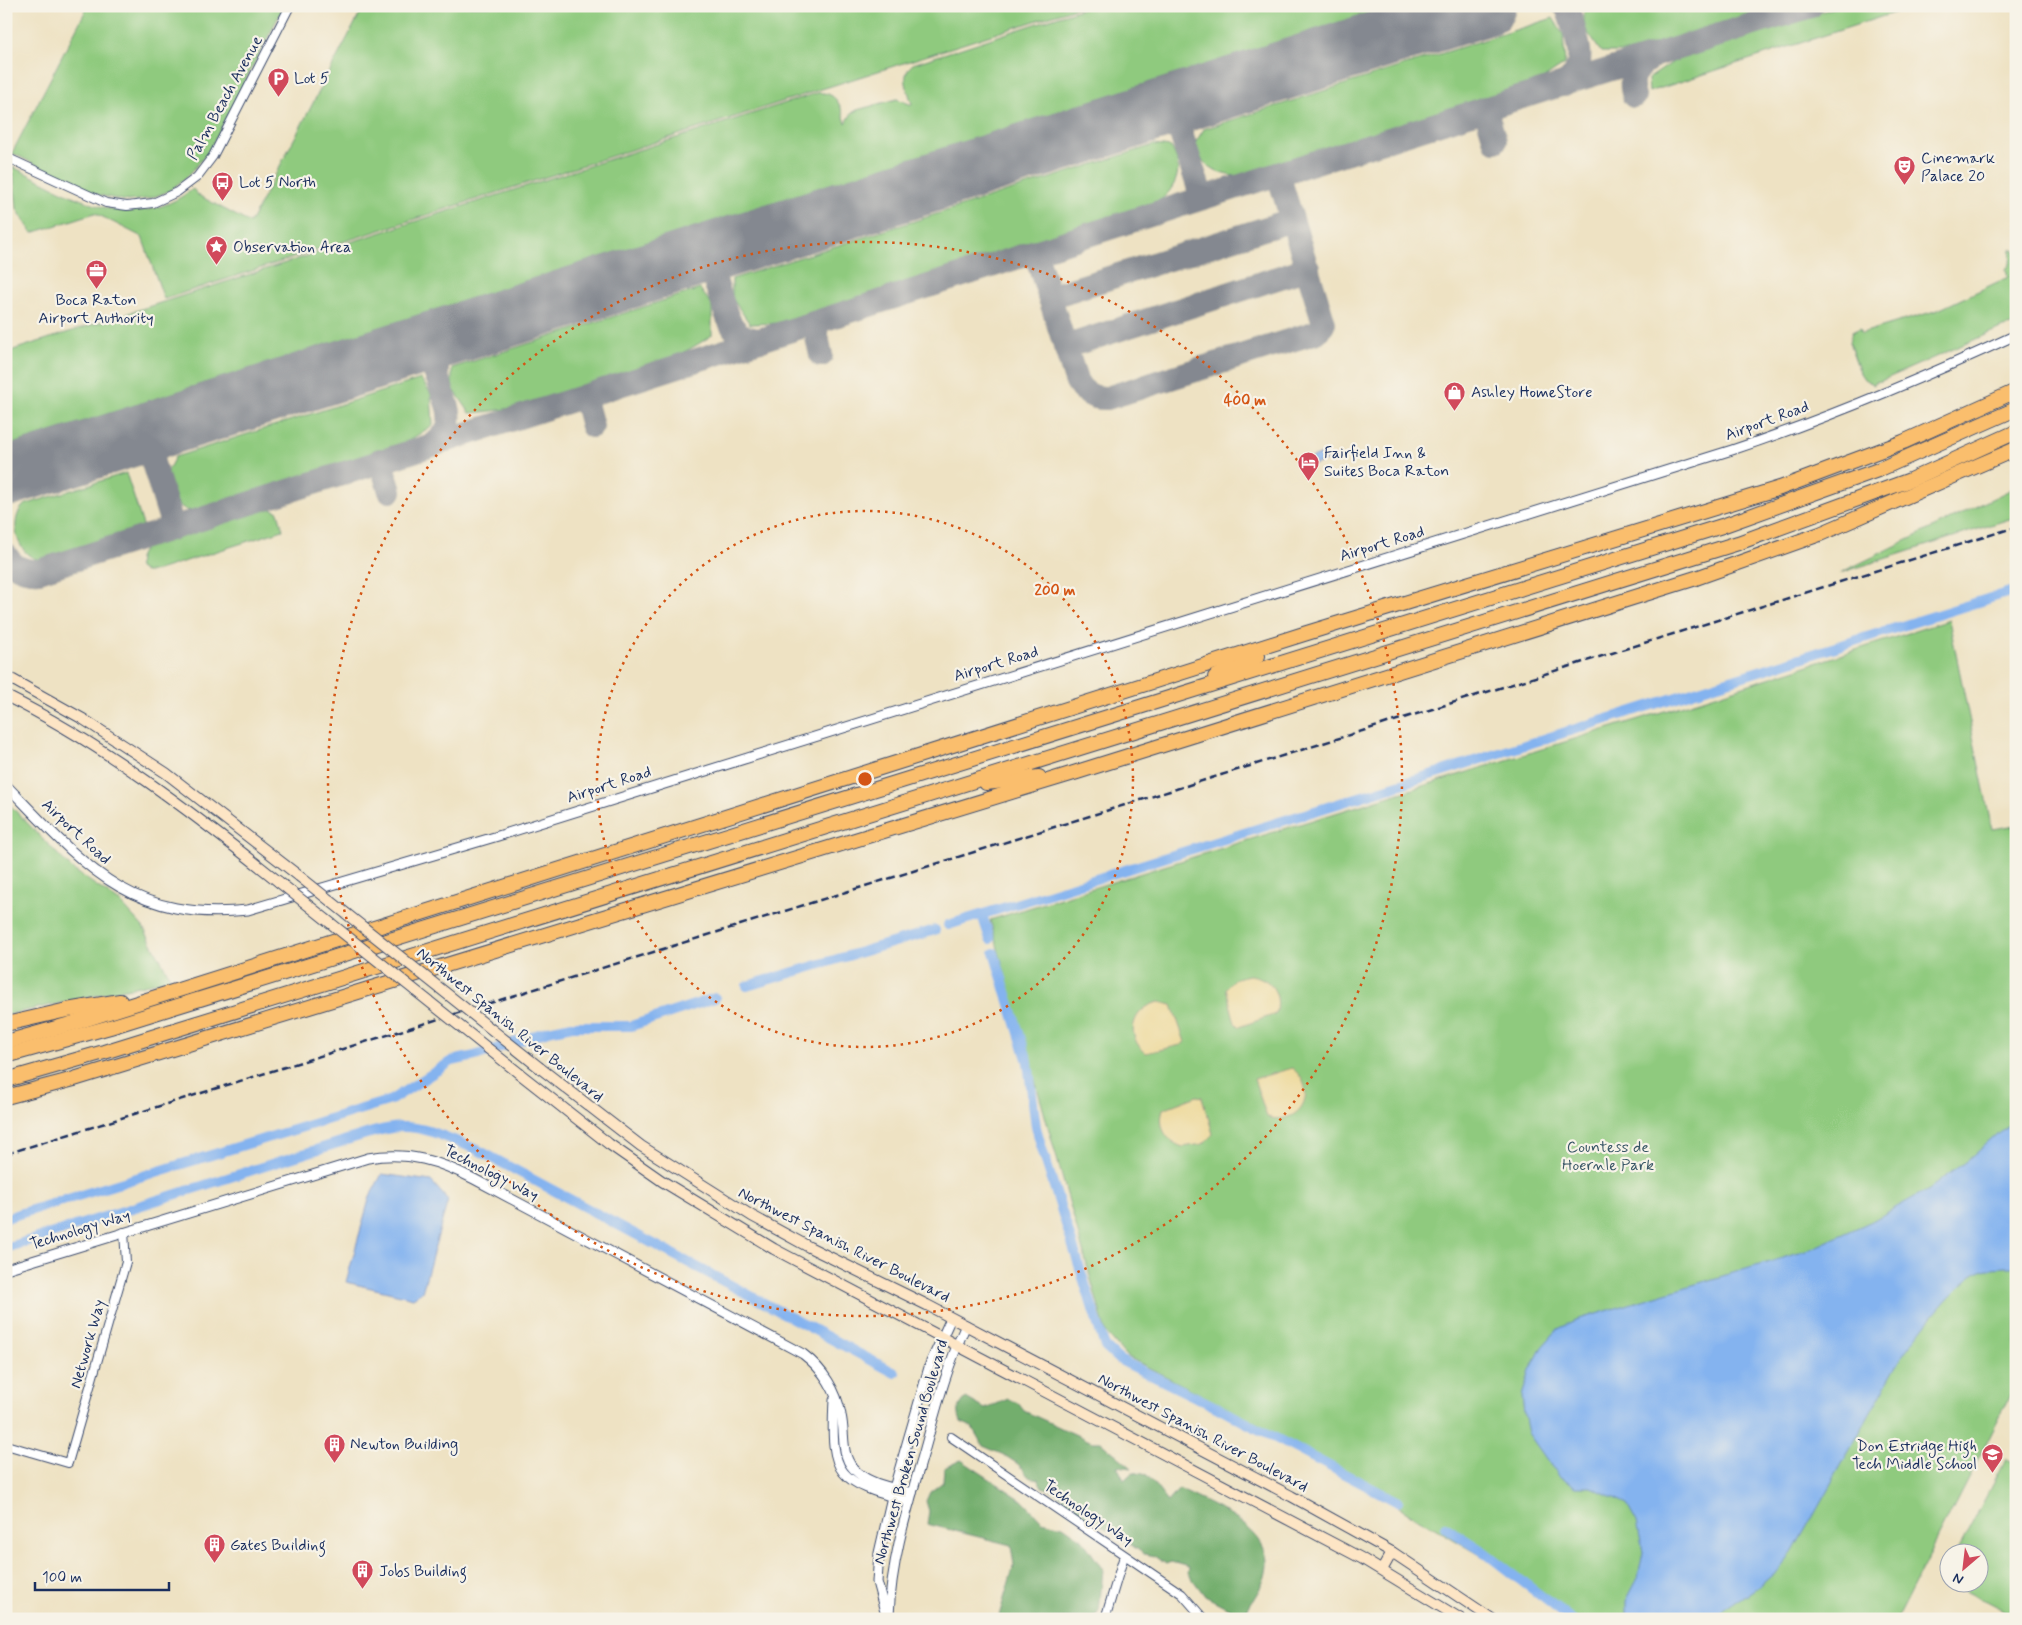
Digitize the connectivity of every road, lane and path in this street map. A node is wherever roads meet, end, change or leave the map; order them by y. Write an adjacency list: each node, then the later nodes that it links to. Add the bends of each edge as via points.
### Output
1 (290, 6): 2 (street, Palm Beach Avenue, via 213,156 197,177 177,192 153,203 127,206 106,203)
2 (6, 157)
3 (2016, 335): 13 (street, Airport Road, via 1942,370 1741,447 498,836 248,910 187,911 151,902 119,888 91,870 69,850)
4 (2016, 391): 8 (highway, via 1903,442 1780,488)
5 (2016, 409): 11 (highway, via 1878,470 1753,516)
6 (2016, 432): 14 (highway, via 1910,480 1738,543)
7 (2016, 449): 12 (highway, via 1820,534 1696,578)
8 (1308, 633): 11 (highway); 15 (highway)
9 (6, 676): 23 (main road, Northwest Spanish River Boulevard, bridge, via 166,773 641,1146 724,1200)
10 (6, 696): 25 (main road, Northwest Spanish River Boulevard, bridge, via 121,764 202,821 609,1144 774,1249)
11 (1166, 700): 18 (highway, via 110,1027)
12 (1077, 772): 14 (highway); 20 (highway)
13 (6, 785)
14 (948, 788): 19 (highway)
15 (166, 994): 16 (highway, via 67,1010); 17 (highway)
16 (6, 1024)
17 (6, 1042)
18 (6, 1056)
19 (6, 1080)
20 (6, 1098)
21 (124, 1232): 22 (street, Technology Way); 28 (street, Network Way, via 126,1262 68,1463); 29 (street, Technology Way, via 368,1158 395,1154 443,1164 796,1350 821,1370 835,1395 834,1449 841,1470 859,1486)
22 (6, 1269)
23 (951, 1318): 24 (main road, Northwest Spanish River Boulevard); 25 (street, Northwest Broken Sound Boulevard)
24 (966, 1325): 26 (street, Northwest Broken Sound Boulevard); 31 (main road, Northwest Spanish River Boulevard)
25 (941, 1338): 26 (main road, Northwest Spanish River Boulevard); 29 (street, Northwest Broken Sound Boulevard, via 930,1364)
26 (956, 1346): 30 (street, Northwest Broken Sound Boulevard); 34 (main road, Northwest Spanish River Boulevard)
27 (951, 1438): 32 (street, Technology Way)
28 (6, 1445)
29 (893, 1492): 30 (street, Technology Way); 36 (street, Northwest Broken Sound Boulevard, via 877,1567 877,1582)
30 (911, 1498): 36 (street, Northwest Broken Sound Boulevard, via 892,1571)
31 (1392, 1552): 33 (main road, Northwest Spanish River Boulevard); 34 (main road)
32 (1124, 1556): 37 (street); 38 (street, Technology Way, via 1182,1594)
33 (1405, 1560): 35 (main road); 40 (main road, Northwest Spanish River Boulevard)
34 (1382, 1570): 35 (main road, Northwest Spanish River Boulevard)
35 (1395, 1577): 39 (main road, Northwest Spanish River Boulevard)
36 (888, 1619)
37 (1105, 1619)
38 (1204, 1619)
39 (1461, 1619)
40 (1492, 1619)

